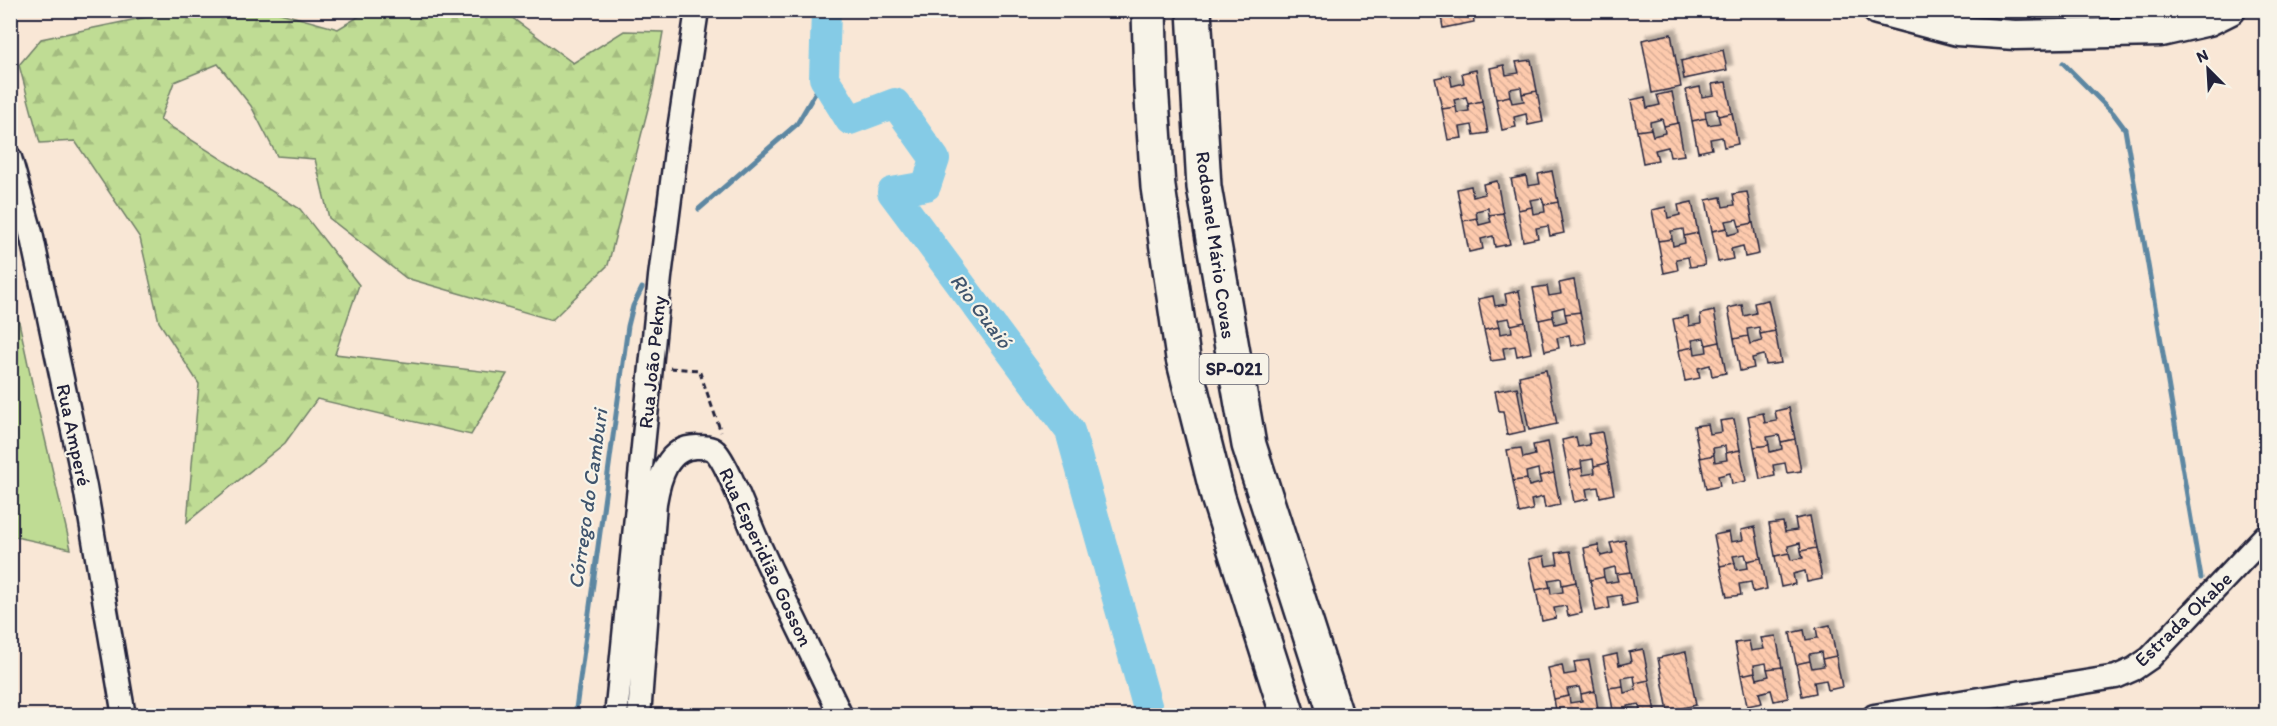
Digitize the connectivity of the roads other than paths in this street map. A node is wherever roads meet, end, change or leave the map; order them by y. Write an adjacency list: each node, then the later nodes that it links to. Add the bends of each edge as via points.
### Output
1 (697, 10): 9 (street, Rua João Pekny, via 660,277)
2 (1149, 10): 12 (highway, SP-021, via 1158,187 1183,358 1218,497)
3 (1194, 10): 13 (highway, Rodoanel Mário Covas / SP-021, via 1204,187 1248,445)
4 (1877, 10): 5 (main road, via 1957,31 2015,35 2161,32 2208,21)
5 (2231, 10)
6 (10, 158): 8 (street, Rua Amperé, via 31,233 85,487)
7 (2263, 545): 14 (street, Estrada Okabe, via 2150,657 2116,677)
8 (124, 716)
9 (616, 716)
10 (639, 716): 11 (street, Rua Esperidião Gosson, via 660,477 665,465 678,453 705,447 715,451 724,465)
11 (841, 716)
12 (1288, 716)
13 (1336, 716)
14 (1874, 716)

